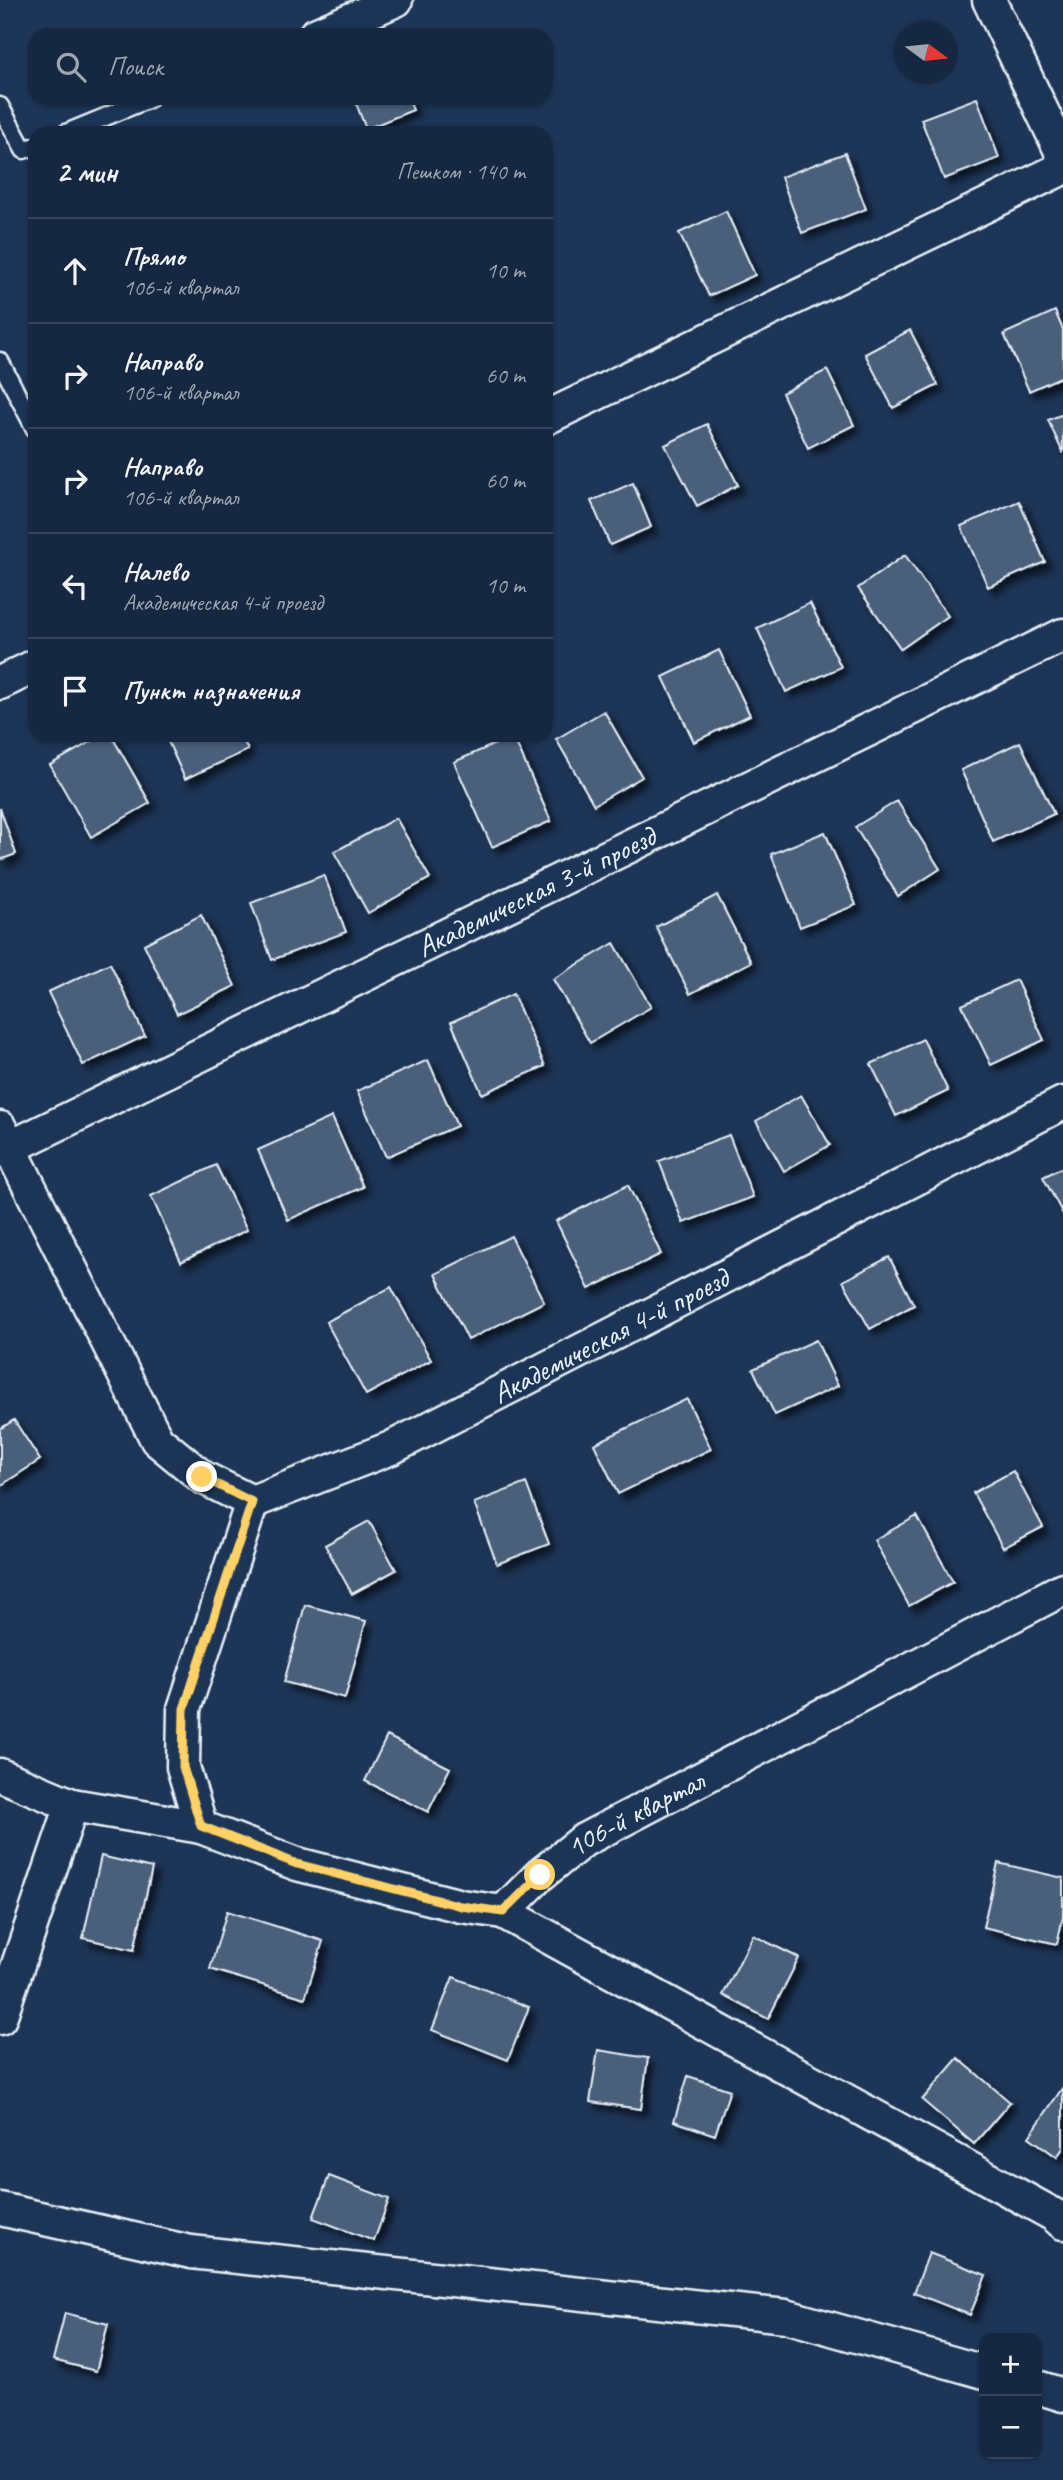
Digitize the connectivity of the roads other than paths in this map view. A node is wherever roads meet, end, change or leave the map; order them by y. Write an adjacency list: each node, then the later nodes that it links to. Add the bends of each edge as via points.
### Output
1 (396, 0): 3 (street)
2 (989, 0): 8 (street)
3 (331, 28)
4 (134, 105): 6 (lane)
5 (0, 106): 7 (lane, via 24,150)
6 (83, 126)
7 (28, 149)
8 (1063, 156)
9 (1063, 168): 12 (street)
10 (0, 361): 11 (lane)
11 (28, 415)
12 (553, 415)
13 (1063, 635): 17 (street, Академическая 3-й проезд)
14 (28, 669): 15 (street)
15 (0, 682)
16 (1063, 1103): 18 (street, Академическая 4-й проезд, via 391,1448)
17 (5, 1138): 18 (street, via 157,1440 202,1477)
18 (252, 1502): 22 (street, via 184,1709 183,1767)
19 (1063, 1589): 23 (street, 106-й квартал, via 584,1840)
20 (0, 1775): 21 (street)
21 (72, 1805): 22 (street); 24 (street)
22 (201, 1826): 23 (street, via 297,1864 461,1906)
23 (503, 1912): 26 (street)
24 (0, 2018)
25 (0, 2208): 27 (street, via 191,2252 786,2316)
26 (1063, 2223)
27 (979, 2371)
28 (1042, 2389): 29 (street)
29 (1063, 2395)

